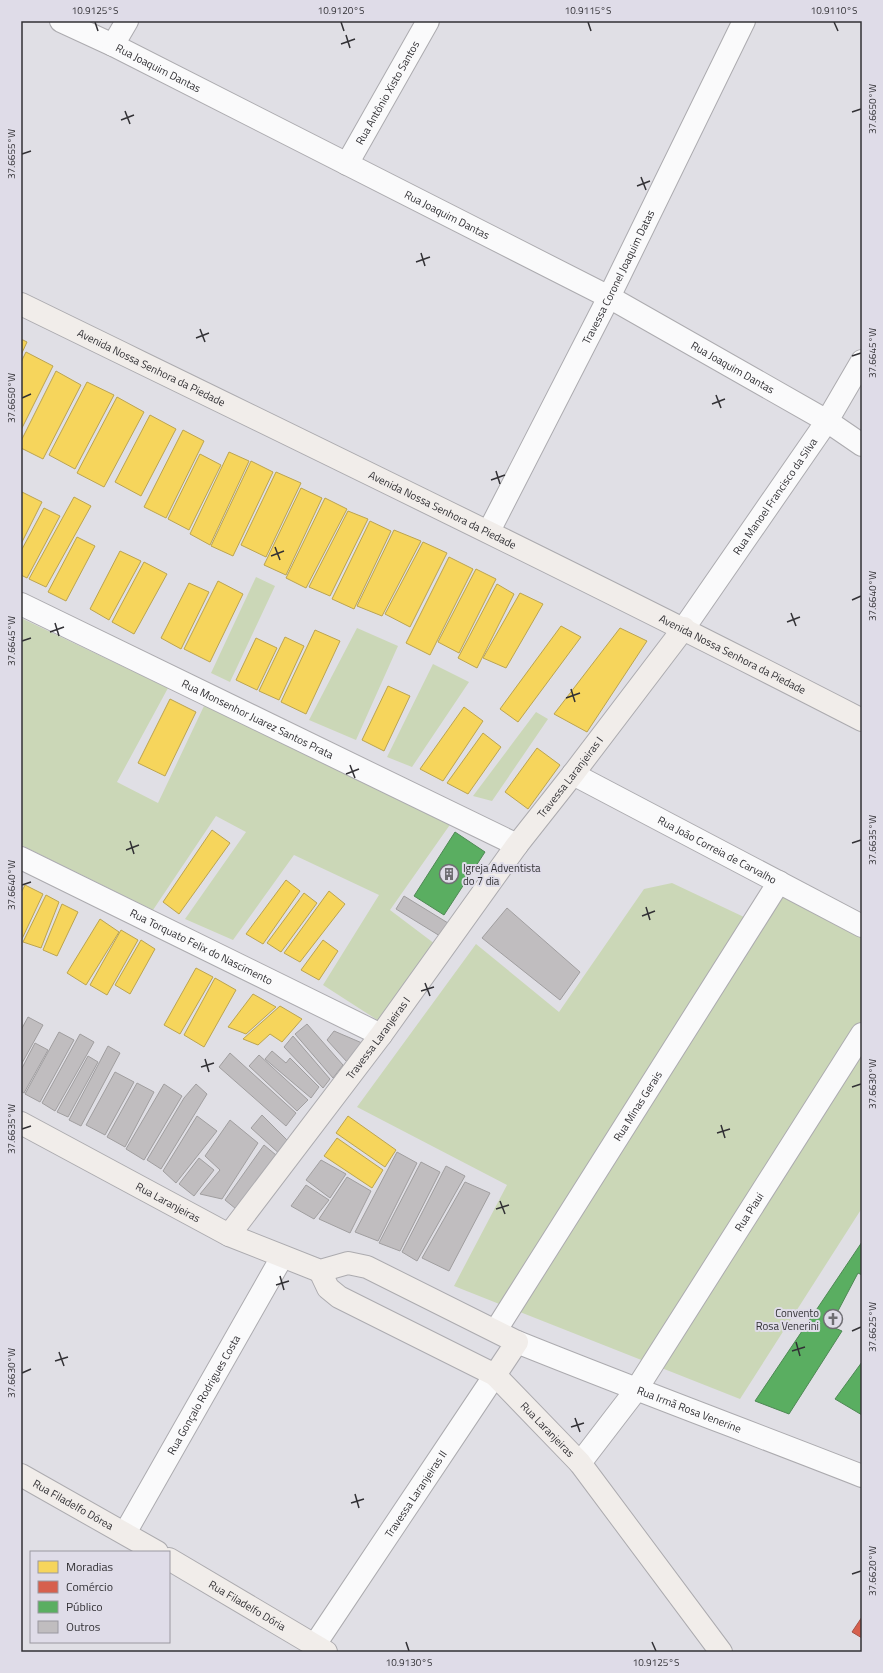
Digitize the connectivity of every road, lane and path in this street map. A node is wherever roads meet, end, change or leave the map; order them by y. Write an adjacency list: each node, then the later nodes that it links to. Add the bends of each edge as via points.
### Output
1 (61, 21): 5 (street, Rua Joaquim Dantas)
2 (127, 21): 5 (street)
3 (428, 21): 6 (street, Rua Antônio Xisto Santos)
4 (744, 21): 7 (street, Travessa Coronel Joaquim Datas)
5 (113, 44): 6 (street, Rua Joaquim Dantas)
6 (347, 164): 7 (street, Rua Joaquim Dantas)
7 (609, 297): 10 (street, Rua Joaquim Dantas); 12 (street, Travessa Coronel Joaquim Datas)
8 (21, 304): 12 (street, Avenida Nossa Senhora da Piedade)
9 (862, 361): 10 (street, Rua Manoel Francisco da Silva)
10 (827, 421): 11 (street, Rua Joaquim Dantas); 14 (street, Rua Manoel Francisco da Silva)
11 (862, 445)
12 (488, 532): 14 (street, Avenida Nossa Senhora da Piedade)
13 (21, 604): 17 (street, Rua Monsenhor Juarez Santos Prata)
14 (684, 628): 15 (street, Avenida Nossa Senhora da Piedade); 16 (street, Travessa Laranjeiras I)
15 (862, 720)
16 (573, 774): 17 (street, Travessa Laranjeiras I); 19 (street, Rua João Correia de Carvalho)
17 (517, 845): 22 (street, Travessa Laranjeiras I)
18 (21, 858): 22 (street, Rua Torquato Felix do Nascimento)
19 (779, 882): 20 (street, Rua João Correia de Carvalho); 27 (street, Rua Minas Gerais)
20 (862, 926)
21 (862, 1034): 30 (street, Rua Piaui)
22 (381, 1035): 24 (street, Travessa Laranjeiras I)
23 (21, 1123): 24 (street, Rua Laranjeiras)
24 (229, 1235): 25 (street, Rua Laranjeiras)
25 (282, 1257): 26 (street, Rua Laranjeiras); 34 (street, Rua Gonçalo Rodrigues Costa)
26 (320, 1271): 27 (street, via 348,1263 367,1267); 29 (street, Rua Laranjeiras, via 328,1288 339,1297)
27 (496, 1330): 28 (street)
28 (517, 1342): 29 (street, Travessa Laranjeiras II); 30 (street, Rua Irmã Rosa Venerine)
29 (495, 1375): 31 (street, Rua Laranjeiras); 37 (street, Travessa Laranjeiras II)
30 (636, 1390): 31 (street, Rua Piaui); 33 (street, Rua Irmã Rosa Venerine)
31 (580, 1463): 38 (street, Rua Laranjeiras)
32 (21, 1475): 34 (street, Rua Filadelfo Dórea)
33 (862, 1476)
34 (125, 1533): 35 (street)
35 (155, 1551)
36 (170, 1560): 37 (street, Rua Filadelfo Dória)
37 (320, 1649)
38 (721, 1652)

